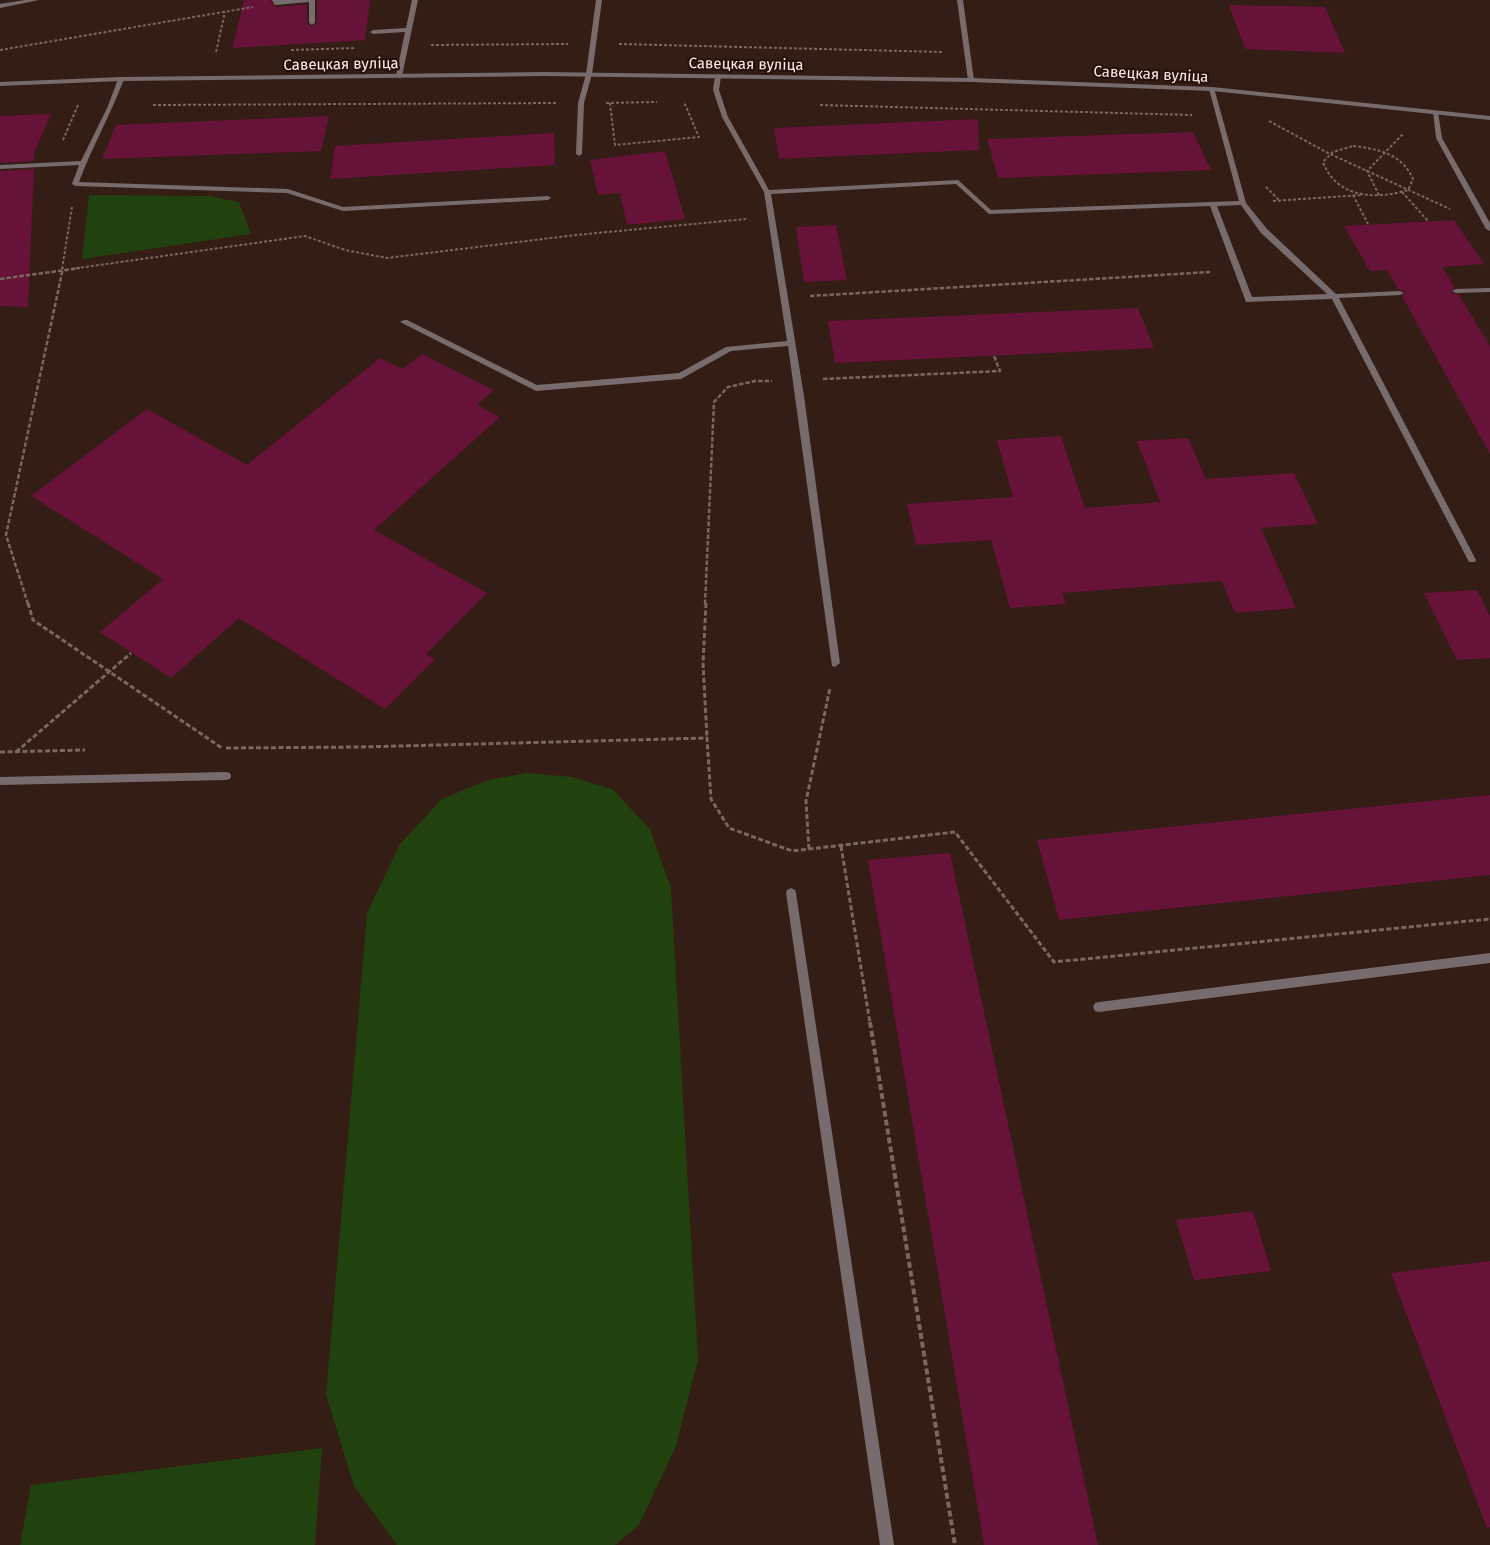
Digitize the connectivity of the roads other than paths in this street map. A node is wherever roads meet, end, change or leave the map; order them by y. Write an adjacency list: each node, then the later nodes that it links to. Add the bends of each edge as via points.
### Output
1 (36, 0): 6 (street)
2 (415, 0): 8 (street)
3 (599, 0): 10 (street)
4 (960, 0): 14 (street)
5 (275, 2): 7 (street, via 312,0)
6 (0, 6)
7 (312, 23)
8 (408, 30): 9 (street); 11 (street)
9 (373, 32)
10 (588, 74): 11 (street, Савецкая вуліца); 12 (street, Савецкая вуліца); 19 (street, via 581,103)
11 (399, 76): 13 (street, Савецкая вуліца)
12 (718, 76): 14 (street, Савецкая вуліца); 22 (street, via 716,90 724,117)
13 (121, 78): 15 (street, Савецкая вуліца); 20 (street, via 111,106)
14 (971, 80): 16 (street, Савецкая вуліца)
15 (0, 84)
16 (1212, 89): 17 (street, Савецкая вуліца); 25 (street)
17 (1435, 112): 18 (street, Савецкая вуліца); 26 (street, via 1439,138)
18 (1490, 118)
19 (579, 154)
20 (82, 163): 21 (street); 23 (street, via 75,184 288,191 343,209)
21 (0, 167)
22 (767, 192): 24 (street, via 958,182 989,212); 32 (street)
23 (548, 198)
24 (1212, 203): 25 (street); 30 (street, via 1250,300)
25 (1243, 203): 30 (street, via 1264,231)
26 (1489, 228)
27 (1456, 290): 28 (street)
28 (1490, 290)
29 (1400, 293): 30 (street)
30 (1334, 296): 33 (street)
31 (404, 322): 32 (street, via 536,388 681,376 729,349)
32 (792, 343): 34 (street)
33 (1472, 560)
34 (835, 663)
35 (226, 776): 36 (street)
36 (0, 781)
37 (791, 893): 40 (street)
38 (1490, 958): 39 (street)
39 (1099, 1007)
40 (887, 1545)

